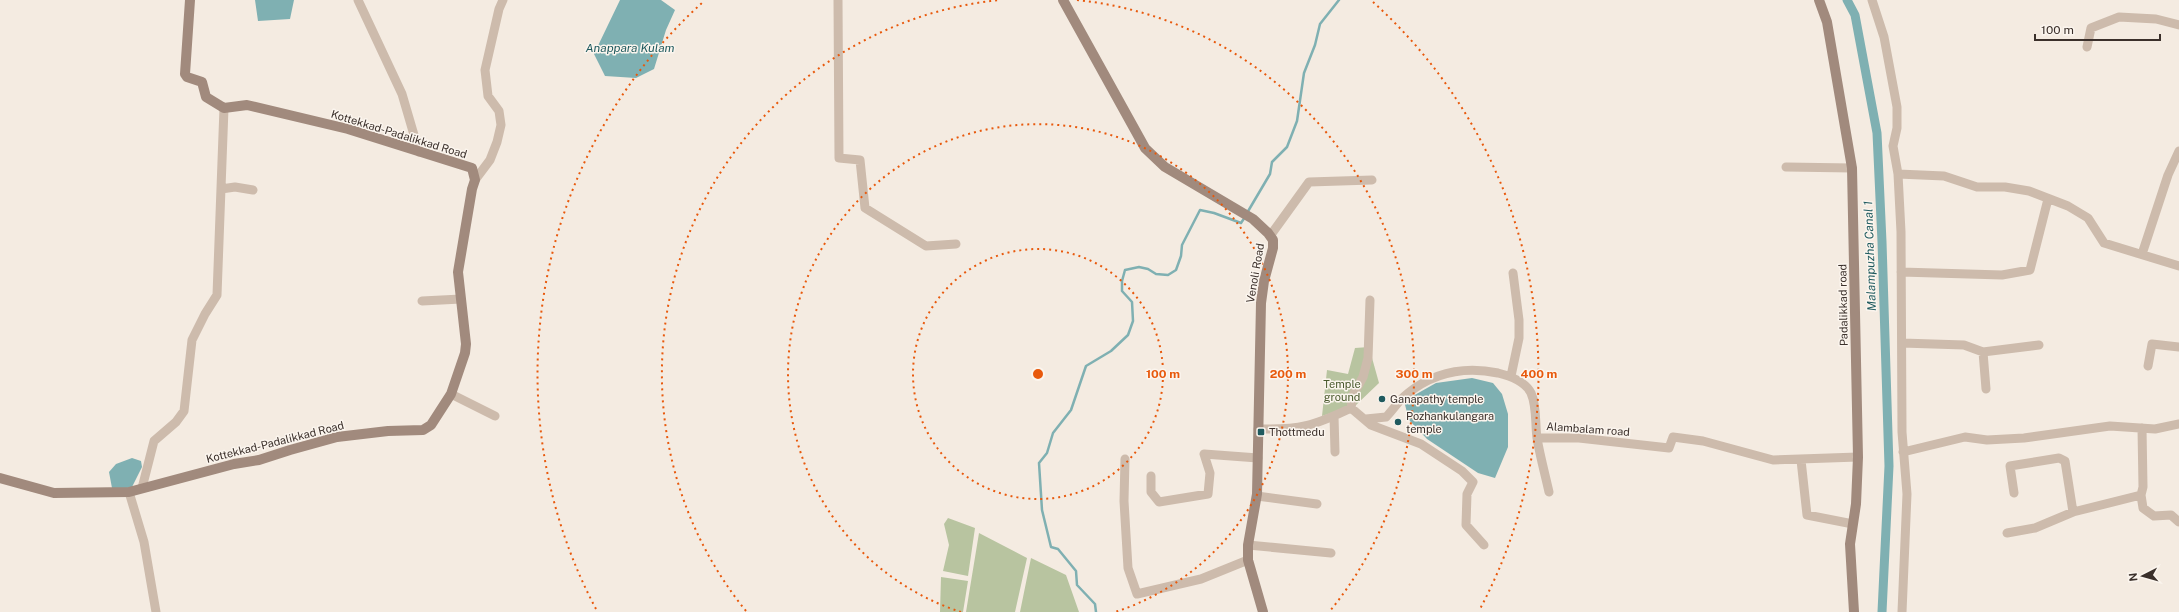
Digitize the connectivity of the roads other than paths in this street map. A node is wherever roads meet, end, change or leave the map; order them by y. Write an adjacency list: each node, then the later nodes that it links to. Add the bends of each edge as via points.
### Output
1 (190, 0): 10 (street, via 185,74 202,82 206,97)
2 (358, 0): 12 (street, via 402,94)
3 (503, 0): 16 (street, via 485,70 488,96 499,111 501,124 490,160)
4 (838, 0): 22 (street, via 839,158 860,160 865,208 926,246)
5 (1063, 0): 21 (street, Venoli Road, via 1145,148 1165,168 1253,219)
6 (1819, 0): 14 (street, Padalikkad road, via 1827,22)
7 (1872, 0): 15 (street, via 1884,37 1897,107 1897,128 1893,146)
8 (2179, 25): 9 (street, via 2156,19 2119,17 2091,28)
9 (2087, 46)
10 (224, 108): 12 (street, Kottekkad-Padalikkad Road, via 246,105 348,129); 18 (street)
11 (2179, 151): 23 (street, via 2168,175)
12 (419, 152): 16 (street, Kottekkad-Padalikkad Road, via 472,168)
13 (1786, 166): 14 (street)
14 (1852, 168): 50 (street, Padalikkad road)
15 (1898, 174): 20 (street, via 1944,176 1977,187 2005,187 2029,191); 25 (street)
16 (475, 180): 27 (street, Kottekkad-Padalikkad Road, via 458,272)
17 (1372, 180): 21 (street, via 1309,182)
18 (221, 189): 19 (street, via 235,187); 56 (street, via 217,295 192,340 184,411 176,422 154,441)
19 (253, 190)
20 (2048, 199): 23 (street, via 2068,206 2088,218 2104,243); 25 (street, via 2030,270 2002,275)
21 (1270, 236): 45 (street, Venoli Road, via 1273,248 1261,303)
22 (956, 244)
23 (2142, 254): 24 (street)
24 (2179, 266)
25 (1901, 272): 30 (street)
26 (1513, 273): 35 (street, via 1519,338)
27 (461, 299): 29 (street); 37 (street, Kottekkad-Padalikkad Road, via 466,344)
28 (1370, 300): 38 (street, via 1368,358 1363,377 1353,395)
29 (422, 301)
30 (1902, 344): 33 (street, via 1964,345); 49 (street)
31 (2039, 345): 33 (street)
32 (2179, 347): 34 (street, via 2152,344)
33 (1983, 352): 36 (street)
34 (2148, 366)
35 (1511, 376): 41 (street, Alambalam road, via 1457,370 1435,377 1406,395); 47 (street, Alambalam road, via 1531,392)
36 (1986, 389)
37 (451, 394): 39 (street); 56 (street, Kottekkad-Padalikkad Road, via 431,426 423,430 337,437 259,460)
38 (1351, 408): 40 (street); 42 (street)
39 (495, 416)
40 (1334, 416): 45 (street, via 1306,427 1288,430); 48 (street)
41 (1386, 417): 42 (street); 46 (street)
42 (1366, 419): 46 (street, via 1370,425)
43 (2179, 424): 44 (street, via 2155,429)
44 (2142, 428): 49 (street, via 2110,426 2024,438 1987,440 1965,437); 60 (street)
45 (1258, 429): 51 (street, Venoli Road)
46 (1384, 429): 68 (street, via 1421,444 1462,471 1473,482 1467,494 1466,526)
47 (1537, 438): 53 (street, Alambalam road, via 1579,438 1669,448 1673,437 1703,441 1773,460); 58 (street)
48 (1335, 452)
49 (1903, 452): 74 (street, via 1907,494)
50 (1858, 457): 53 (street, Alambalam road); 65 (street, Padalikkad road)
51 (1258, 458): 54 (street, via 1204,454 1210,473 1208,494 1159,502 1152,492); 61 (street, Venoli Road)
52 (1125, 459): 70 (street, via 1124,501 1128,568 1137,594 1201,579)
53 (1801, 460): 65 (street, via 1807,515)
54 (1151, 476)
55 (0, 478): 57 (street, Kottekkad-Padalikkad Road, via 54,493)
56 (142, 488): 57 (street, Kottekkad-Padalikkad Road)
57 (129, 492): 71 (street, via 144,542)
58 (1549, 492)
59 (2014, 493): 63 (street, via 2010,466 2059,458 2065,461)
60 (2141, 495): 63 (street); 64 (street, via 2143,508 2154,516 2171,515)
61 (1257, 496): 62 (street); 67 (street, Venoli Road)
62 (1317, 504)
63 (2074, 512): 66 (street, via 2035,528)
64 (2179, 522)
65 (1853, 524): 73 (street, Padalikkad road, via 1850,544)
66 (2007, 533)
67 (1248, 545): 69 (street); 70 (street, Venoli Road)
68 (1484, 545)
69 (1331, 553)
70 (1248, 560): 72 (street, Venoli Road)
71 (156, 612)
72 (1263, 612)
73 (1854, 612)
74 (1902, 612)

